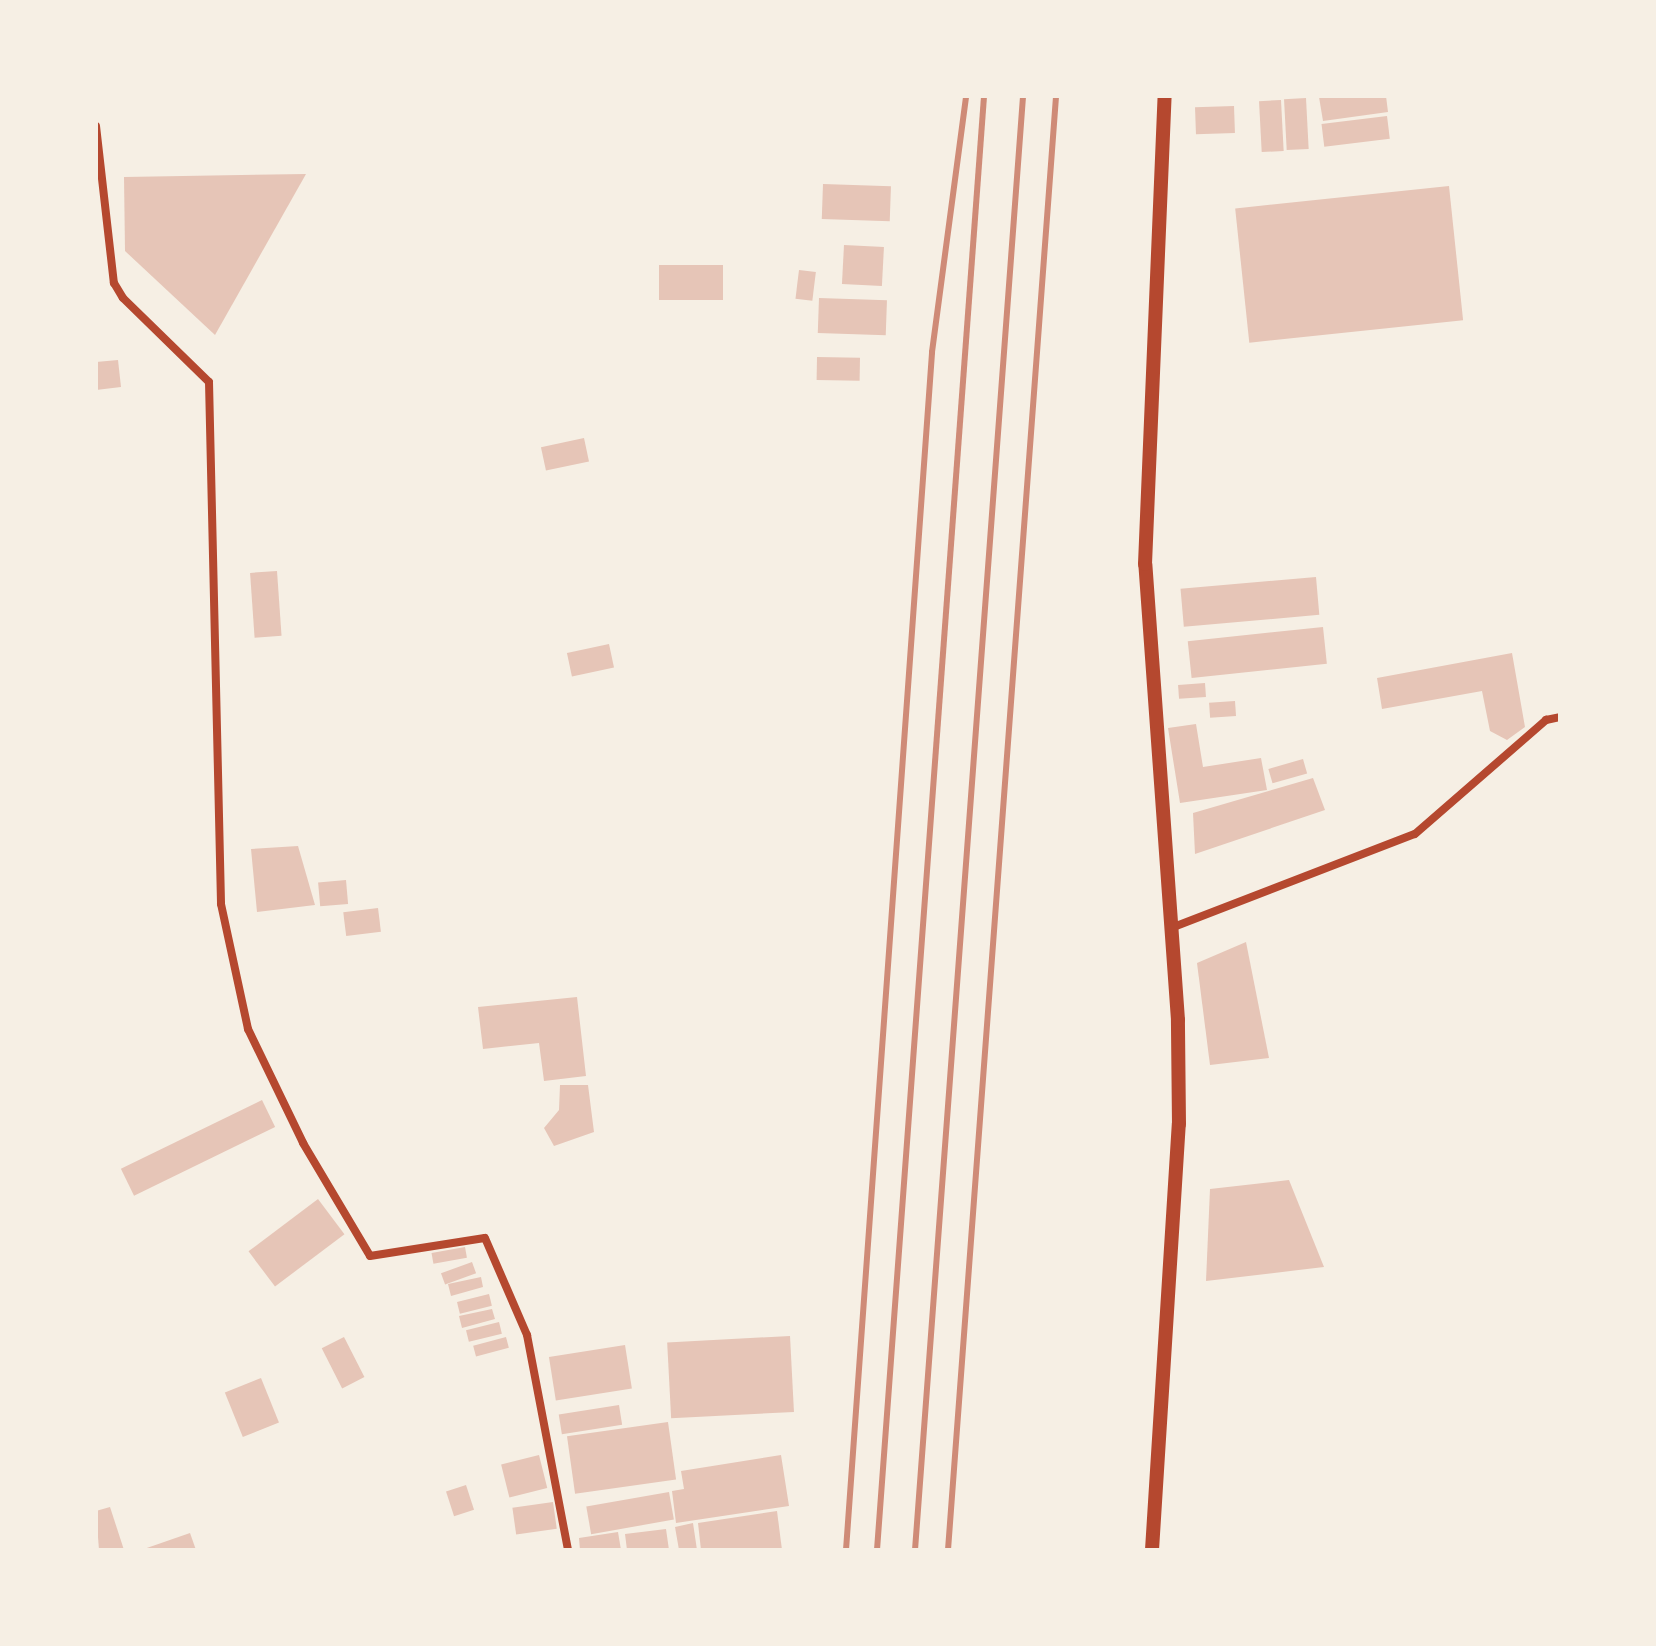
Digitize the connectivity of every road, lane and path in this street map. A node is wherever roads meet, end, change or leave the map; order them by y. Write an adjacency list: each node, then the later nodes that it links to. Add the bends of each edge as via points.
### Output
1 (1165, 96): 4 (street, via 1145,564)
2 (96, 126): 5 (street, via 114,283 209,382 221,904 248,1029 303,1143 370,1256 485,1238 527,1335)
3 (1560, 717): 4 (street, via 1546,720 1415,834)
4 (1171, 928): 6 (street, via 1179,1124)
5 (568, 1550)
6 (1152, 1550)

